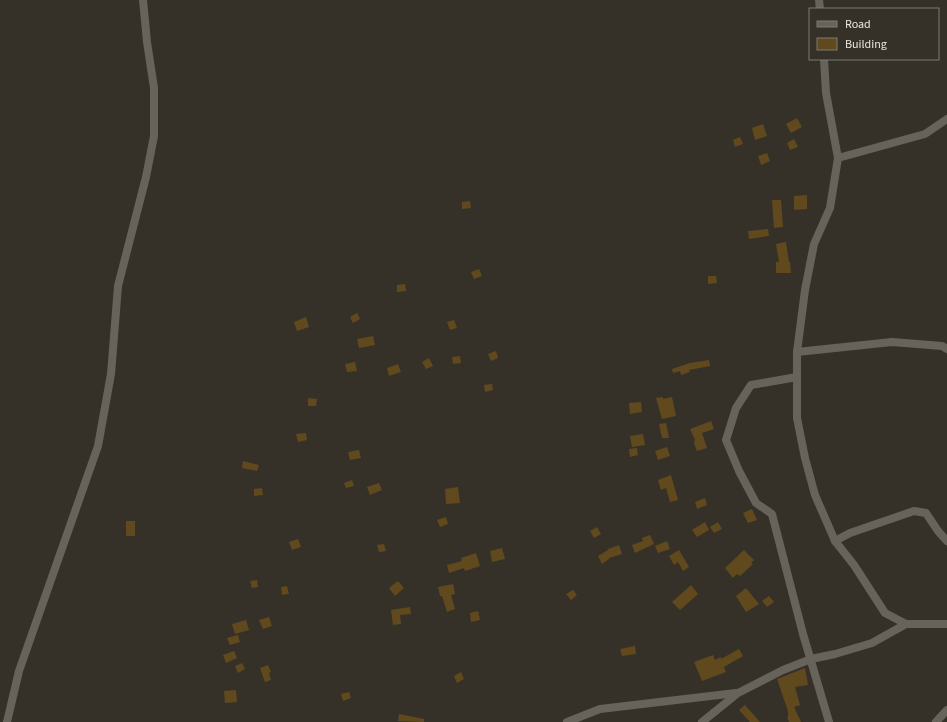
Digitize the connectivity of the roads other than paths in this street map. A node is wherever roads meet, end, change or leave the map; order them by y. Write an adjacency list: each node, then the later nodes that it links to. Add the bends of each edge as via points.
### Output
1 (143, 0): 15 (street, via 146,42 154,88 154,136 118,286 111,374 98,446 20,671)
2 (824, 60): 4 (street, via 826,93)
3 (947, 119): 4 (street, via 925,134)
4 (838, 158): 6 (street, via 830,208 814,244)
5 (947, 349): 6 (street, via 942,346 892,342)
6 (797, 352): 7 (street)
7 (797, 377): 8 (street, via 797,418 805,458 815,495); 12 (street, via 751,384 736,408 726,440 756,503 772,514)
8 (835, 541): 9 (street, via 850,533 914,511 926,513); 10 (street, via 854,565 884,613)
9 (947, 541)
10 (906, 624): 11 (street); 12 (street, via 872,643)
11 (947, 624)
12 (811, 659): 13 (street); 18 (street)
13 (738, 693): 16 (street, via 600,709); 17 (street)
14 (947, 710): 19 (street)
15 (7, 722)
16 (566, 722)
17 (702, 722)
18 (829, 722)
19 (936, 722)

